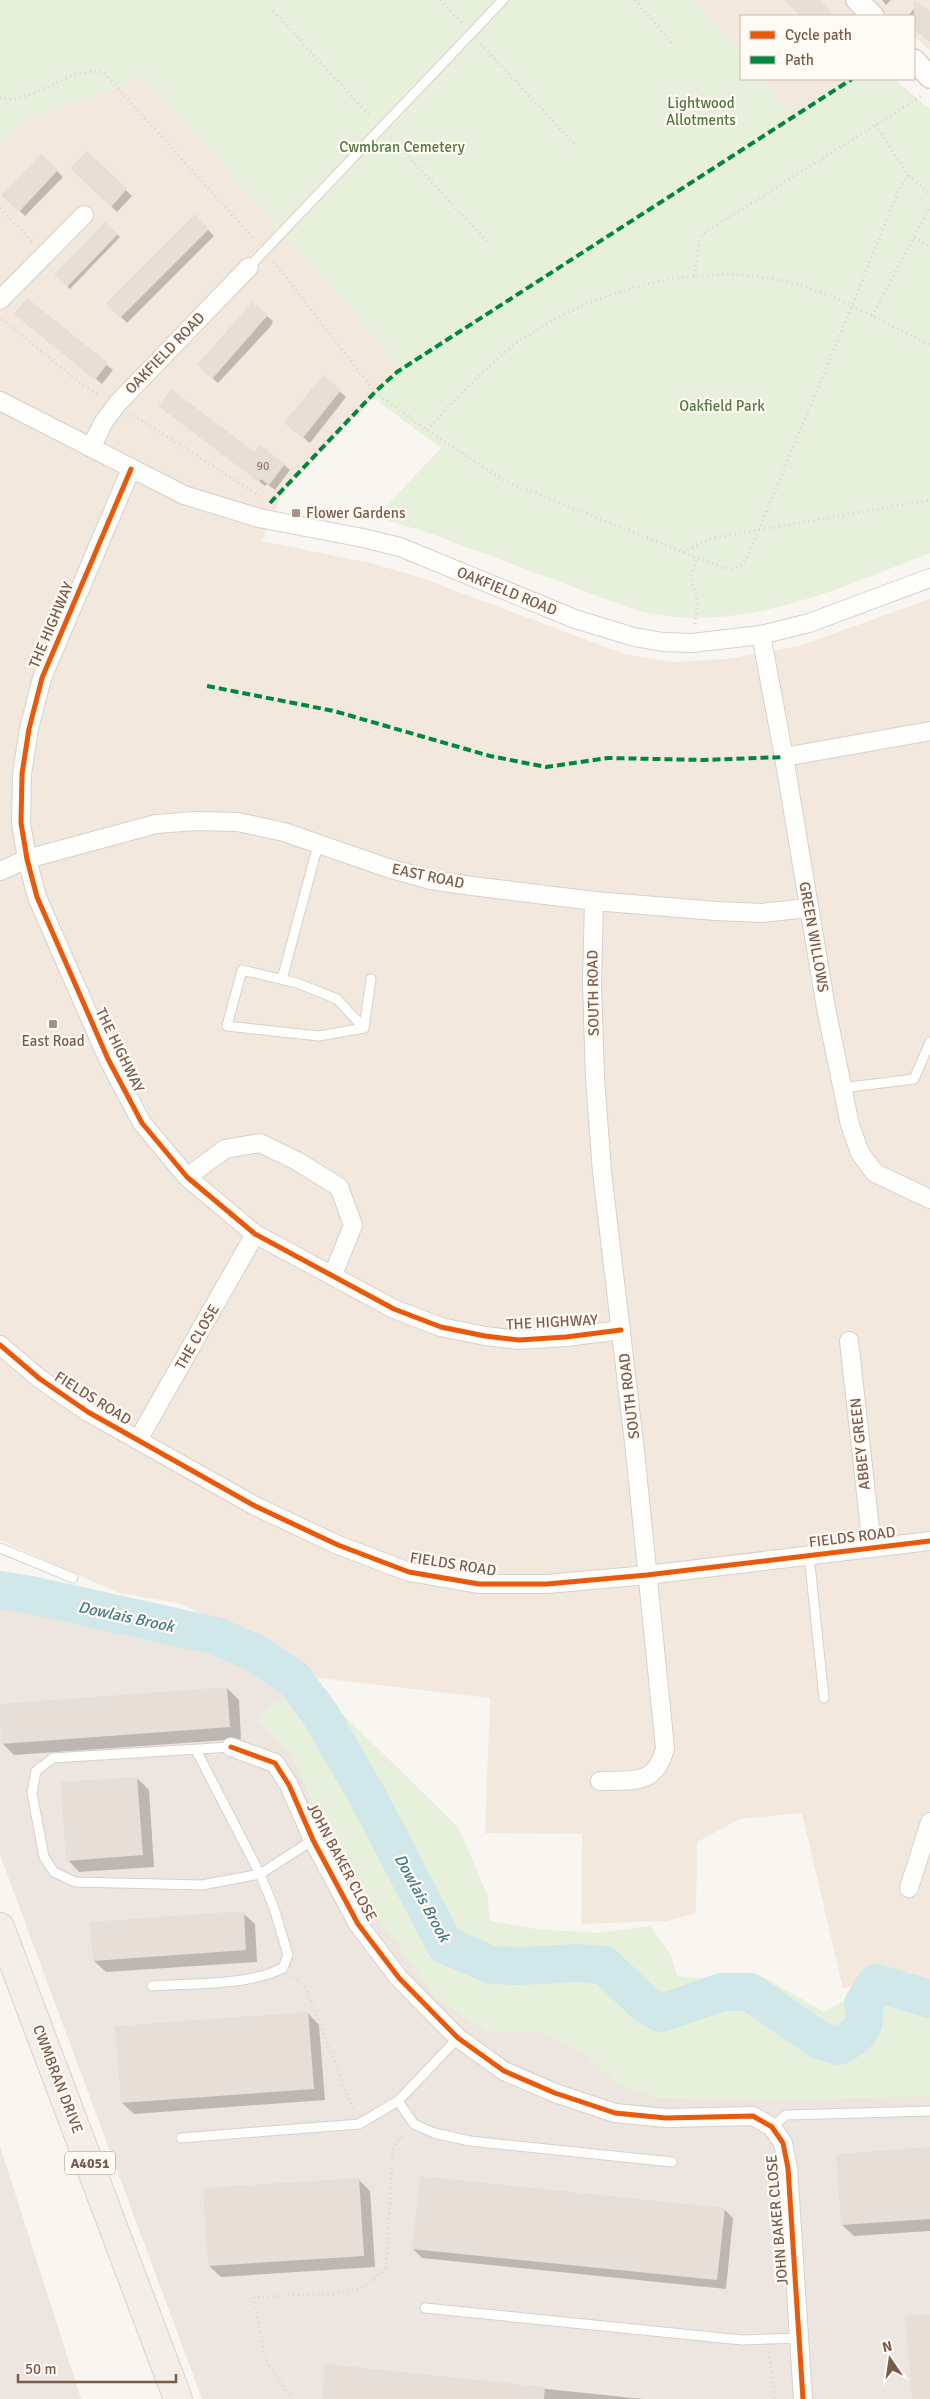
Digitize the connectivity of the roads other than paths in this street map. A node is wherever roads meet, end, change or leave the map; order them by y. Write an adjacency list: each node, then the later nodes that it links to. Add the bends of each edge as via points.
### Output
1 (503, 0): 7 (lane)
2 (857, 0): 3 (street)
3 (872, 15)
4 (915, 61): 5 (street)
5 (930, 76)
6 (84, 215): 8 (street)
7 (249, 267): 10 (street, OAKFIELD ROAD, via 117,404)
8 (0, 300)
9 (0, 401): 10 (street, OAKFIELD ROAD)
10 (91, 448): 11 (street, OAKFIELD ROAD)
11 (131, 469): 13 (street, OAKFIELD ROAD, via 184,495 221,508 400,547 604,629 663,642 692,643); 17 (street, THE HIGHWAY, via 42,678 29,728 22,774 21,823)
12 (930, 578): 13 (street, OAKFIELD ROAD, via 810,623)
13 (761, 635): 15 (street, GREEN WILLOWS)
14 (930, 731): 15 (street)
15 (784, 757): 20 (street, GREEN WILLOWS)
16 (318, 845): 17 (street, EAST ROAD, via 284,832 238,822 195,821 156,824); 19 (street, EAST ROAD, via 432,880); 21 (lane)
17 (26, 859): 18 (street, EAST ROAD); 26 (street, THE HIGHWAY, via 37,897 108,1059 142,1122)
18 (0, 871)
19 (594, 901): 20 (street, EAST ROAD, via 752,912); 30 (street, SOUTH ROAD, via 595,1078 602,1172)
20 (808, 908): 25 (street, GREEN WILLOWS)
21 (282, 979): 23 (lane, via 337,999); 23 (lane, via 242,970 227,1026 319,1036)
22 (371, 979): 23 (lane)
23 (364, 1028)
24 (930, 1042): 25 (lane, via 914,1079)
25 (842, 1088): 27 (street, GREEN WILLOWS, via 860,1153 875,1173)
26 (187, 1177): 28 (street, THE HIGHWAY); 29 (street, via 225,1149 260,1144 297,1161 339,1187 353,1225)
27 (930, 1199)
28 (255, 1234): 29 (street, THE HIGHWAY); 33 (street, THE CLOSE)
29 (333, 1275): 30 (street, THE HIGHWAY, via 394,1308 441,1327 484,1336 519,1340 566,1338)
30 (621, 1330): 38 (street, SOUTH ROAD)
31 (849, 1341): 35 (street, ABBEY GREEN)
32 (0, 1345): 33 (street, FIELDS ROAD, via 40,1379 88,1412)
33 (138, 1440): 38 (street, FIELDS ROAD, via 255,1506 338,1545 409,1572 479,1584 547,1584)
34 (930, 1541): 35 (street, FIELDS ROAD)
35 (872, 1547): 37 (street, FIELDS ROAD)
36 (0, 1548): 39 (lane)
37 (809, 1555): 38 (street, FIELDS ROAD); 40 (lane)
38 (647, 1575): 43 (street, SOUTH ROAD, via 665,1748 662,1763 652,1774 639,1780)
39 (73, 1578)
40 (824, 1698)
41 (231, 1747): 42 (lane); 45 (street, JOHN BAKER CLOSE, via 275,1763 289,1785)
42 (196, 1750): 46 (lane); 46 (lane, via 53,1758 36,1771 32,1792 44,1856 54,1872 75,1882 202,1885)
43 (600, 1780)
44 (930, 1822): 47 (street)
45 (313, 1840): 46 (lane); 50 (street, JOHN BAKER CLOSE, via 358,1924 399,1978)
46 (260, 1874): 49 (lane, via 288,1955 283,1968 268,1975 220,1982)
47 (909, 1888)
48 (0, 1927): 58 (main road, CWMBRAN DRIVE / A4051)
49 (152, 1986)
50 (458, 2038): 51 (lane); 53 (street, JOHN BAKER CLOSE, via 504,2071 555,2093 615,2113 666,2118 753,2116)
51 (398, 2101): 54 (lane, via 359,2124); 55 (lane, via 414,2124 434,2133 470,2141)
52 (930, 2111): 53 (lane, via 786,2115)
53 (772, 2127): 57 (street, JOHN BAKER CLOSE, via 783,2144 788,2168)
54 (181, 2138)
55 (672, 2162)
56 (425, 2308): 57 (lane, via 742,2340)
57 (799, 2338): 59 (street, JOHN BAKER CLOSE)
58 (178, 2399)
59 (803, 2399)

